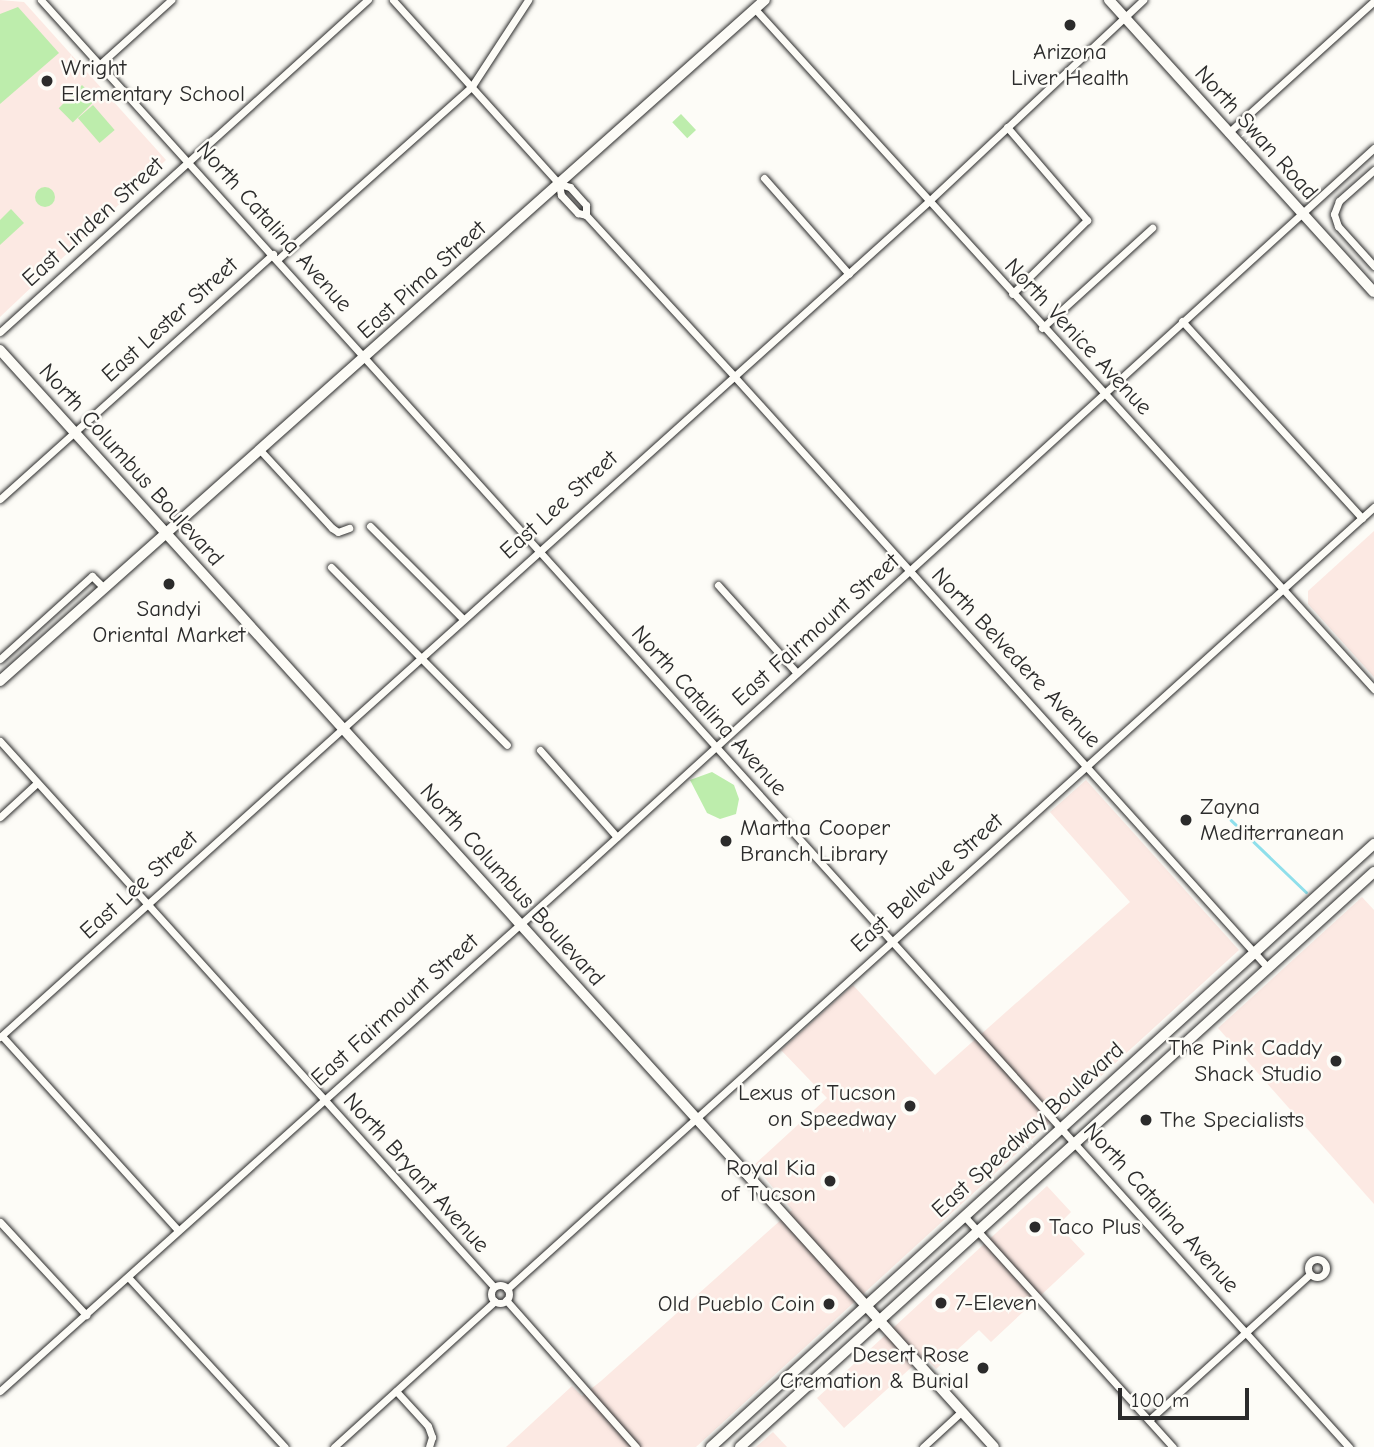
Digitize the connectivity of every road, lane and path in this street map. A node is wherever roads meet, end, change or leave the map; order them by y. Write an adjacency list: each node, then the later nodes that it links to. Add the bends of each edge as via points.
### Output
1 (41, 0): 12 (street, North Catalina Avenue)
2 (171, 0): 12 (street)
3 (368, 0): 17 (street, East Linden Street)
4 (393, 0): 13 (street)
5 (528, 0): 13 (street, East Lester Street)
6 (765, 0): 10 (street, East Pima Street)
7 (1109, 0): 11 (main road, North Swan Road)
8 (1143, 0): 11 (street, East Lee Street)
9 (1374, 1): 15 (street)
10 (755, 9): 20 (street, East Pima Street); 21 (street, North Venice Avenue)
11 (1124, 17): 14 (street, East Lee Street); 15 (main road, North Swan Road)
12 (100, 64): 17 (street, North Catalina Avenue)
13 (472, 86): 20 (street); 24 (street, East Lester Street)
14 (1007, 127): 21 (street, East Lee Street); 28 (street, via 1087,220)
15 (1228, 132): 22 (main road, North Swan Road)
16 (1374, 148): 22 (street, East Fairmount Street)
17 (189, 162): 24 (street, North Catalina Avenue); 31 (street, East Linden Street)
18 (1374, 170): 25 (street, North Swan Road, via 1334,209 1338,226)
19 (764, 178): 26 (street)
20 (559, 184): 33 (street, East Pima Street); 34 (street, North Belvedere Avenue, via 570,187 586,205 586,215)
21 (929, 201): 26 (street, East Lee Street); 28 (street, North Venice Avenue)
22 (1299, 213): 27 (main road, North Swan Road); 29 (street, East Fairmount Street)
23 (1152, 228): 30 (street)
24 (276, 256): 33 (street, North Catalina Avenue); 36 (street, East Lester Street)
25 (1374, 266)
26 (849, 274): 34 (street, East Lee Street)
27 (1374, 292)
28 (1012, 294): 30 (street, North Venice Avenue)
29 (1182, 321): 35 (street, East Fairmount Street); 40 (street)
30 (1042, 328): 35 (street, North Venice Avenue)
31 (0, 332)
32 (0, 350): 36 (street, North Columbus Boulevard)
33 (364, 356): 37 (street, East Pima Street); 44 (street, North Catalina Avenue)
34 (733, 375): 44 (street, East Lee Street); 46 (street, North Belvedere Avenue)
35 (1103, 393): 46 (street, East Fairmount Street); 49 (street, North Venice Avenue)
36 (74, 432): 38 (street, East Lester Street); 43 (street, North Columbus Boulevard)
37 (260, 450): 42 (street, via 331,528 338,532); 43 (street, East Pima Street)
38 (0, 499)
39 (1374, 507): 40 (street, East Bellevue Street)
40 (1362, 518): 49 (street, East Bellevue Street)
41 (370, 526): 50 (street)
42 (349, 528)
43 (166, 533): 48 (street, East Pima Street); 56 (street, North Columbus Boulevard)
44 (538, 550): 50 (street, East Lee Street); 59 (street, North Catalina Avenue)
45 (331, 567): 51 (street)
46 (910, 571): 53 (street, East Fairmount Street); 61 (street, North Belvedere Avenue)
47 (718, 585): 53 (street)
48 (104, 588): 52 (street, via 93,576); 54 (street, East Pima Street)
49 (1282, 588): 55 (street, North Venice Avenue); 61 (street, East Bellevue Street)
50 (463, 619): 51 (street, East Lee Street)
51 (421, 656): 56 (street, East Lee Street); 58 (street)
52 (0, 659)
53 (797, 673): 59 (street, East Fairmount Street)
54 (0, 681)
55 (1374, 689)
56 (342, 727): 67 (street, East Lee Street); 68 (street, North Columbus Boulevard)
57 (0, 741): 62 (street, North Bryant Avenue)
58 (507, 745)
59 (715, 748): 64 (street, East Fairmount Street); 69 (street, North Catalina Avenue)
60 (540, 750): 64 (street)
61 (1088, 765): 69 (street, East Bellevue Street); 70 (street, North Belvedere Avenue)
62 (37, 783): 63 (street); 67 (street, North Bryant Avenue)
63 (0, 817)
64 (617, 837): 68 (street, East Fairmount Street)
65 (1374, 844): 70 (main road, East Speedway Boulevard)
66 (1374, 872): 71 (main road, East Speedway Boulevard)
67 (147, 904): 72 (street, East Lee Street); 73 (street, North Bryant Avenue)
68 (520, 922): 73 (street, East Fairmount Street); 74 (street, North Columbus Boulevard)
69 (891, 940): 74 (street, East Bellevue Street); 75 (street, North Catalina Avenue)
70 (1254, 953): 71 (street, North Belvedere Avenue); 75 (main road, East Speedway Boulevard)
71 (1268, 968): 76 (main road, East Speedway Boulevard)
72 (1, 1037): 79 (street)
73 (325, 1100): 79 (street, East Fairmount Street); 83 (street, North Bryant Avenue)
74 (697, 1118): 84 (street, East Bellevue Street); 87 (street, North Columbus Boulevard)
75 (1063, 1128): 76 (street, North Catalina Avenue); 77 (main road, East Speedway Boulevard)
76 (1076, 1142): 80 (main road, East Speedway Boulevard); 90 (street, North Catalina Avenue)
77 (964, 1217): 80 (street); 87 (main road, East Speedway Boulevard)
78 (0, 1222): 88 (street)
79 (178, 1230): 82 (street, East Fairmount Street)
80 (978, 1233): 89 (main road, East Speedway Boulevard); 94 (street)
81 (1310, 1274): 90 (street)
82 (128, 1277): 88 (street, East Fairmount Street); 95 (street)
83 (494, 1287): 84 (street); 86 (street)
84 (508, 1289): 85 (street)
85 (506, 1300): 86 (street); 98 (street)
86 (495, 1301): 92 (street)
87 (868, 1305): 89 (street, North Columbus Boulevard); 99 (main road, East Speedway Boulevard)
88 (86, 1315): 91 (street, East Fairmount Street)
89 (881, 1319): 93 (street, North Columbus Boulevard); 100 (main road, East Speedway Boulevard)
90 (1245, 1331): 94 (street); 104 (street, North Catalina Avenue)
91 (0, 1391)
92 (396, 1391): 96 (street); 97 (street, via 428,1426)
93 (962, 1411): 101 (street); 102 (street, North Columbus Boulevard)
94 (1149, 1420): 103 (street)
95 (285, 1447)
96 (334, 1447)
97 (429, 1447)
98 (636, 1447)
99 (711, 1447)
100 (740, 1447)
101 (923, 1447)
102 (994, 1447)
103 (1173, 1447)
104 (1349, 1447)

